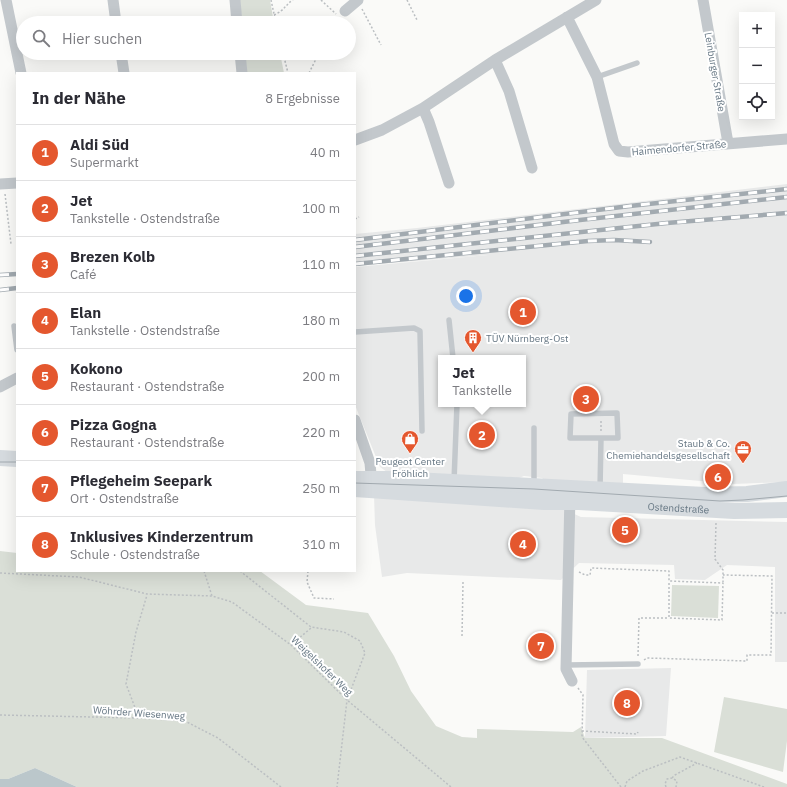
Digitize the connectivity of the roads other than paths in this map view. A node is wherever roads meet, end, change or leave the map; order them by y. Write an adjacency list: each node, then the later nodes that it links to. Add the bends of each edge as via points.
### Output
1 (6, 0): 11 (street)
2 (113, 0): 8 (street)
3 (235, 0): 9 (street)
4 (358, 0): 7 (street)
5 (596, 0): 10 (street)
6 (703, 0): 24 (street, Leinburger Straße)
7 (345, 11)
8 (115, 16)
9 (236, 16)
10 (567, 17): 15 (street); 20 (street, Haimendorfer Straße)
11 (16, 49)
12 (18, 60): 17 (street)
13 (122, 60): 18 (street)
14 (241, 60): 19 (street)
15 (496, 60): 21 (street); 25 (street, via 509,91)
16 (637, 63): 20 (lane)
17 (21, 72)
18 (124, 72)
19 (242, 72)
20 (597, 76): 24 (street, Haimendorfer Straße, via 614,144 619,151)
21 (423, 108): 23 (street, via 382,130); 27 (street)
22 (787, 139): 24 (street, Haimendorfer Straße)
23 (356, 140)
24 (728, 143)
25 (532, 168)
26 (16, 183): 28 (street)
27 (449, 183)
28 (2, 184)
29 (449, 320): 33 (lane)
30 (14, 326): 32 (lane)
31 (356, 332): 39 (lane, via 414,328 420,331)
32 (16, 342)
33 (453, 355)
34 (16, 379): 35 (street)
35 (0, 387)
36 (457, 407): 48 (lane)
37 (356, 423): 46 (street, via 370,463)
38 (534, 428): 51 (lane)
39 (422, 431)
40 (601, 438): 40 (lane, via 570,438 571,414 617,413 618,438); 53 (lane)
41 (0, 458): 42 (main road)
42 (16, 459)
43 (0, 469): 44 (main road)
44 (16, 470)
45 (356, 479): 46 (main road, Ostendstraße)
46 (372, 484): 47 (main road, Ostendstraße); 48 (main road, Ostendstraße)
47 (356, 489)
48 (454, 489): 51 (main road, Ostendstraße)
49 (787, 489): 50 (main road, Ostendstraße)
50 (770, 491): 54 (main road, Ostendstraße); 55 (main road)
51 (534, 494): 52 (main road, Ostendstraße)
52 (570, 495): 53 (main road, Ostendstraße); 57 (street)
53 (599, 497): 54 (main road, Ostendstraße)
54 (686, 501): 55 (main road, Ostendstraße, via 717,511)
55 (780, 511)
56 (638, 664): 57 (lane)
57 (566, 666): 58 (street)
58 (572, 681)

